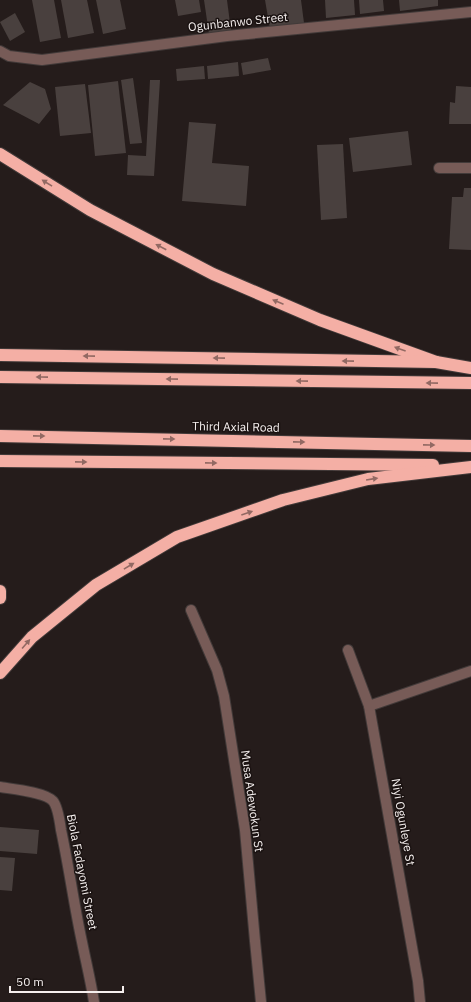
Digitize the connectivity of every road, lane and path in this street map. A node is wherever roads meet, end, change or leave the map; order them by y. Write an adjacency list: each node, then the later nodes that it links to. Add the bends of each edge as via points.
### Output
1 (471, 12): 2 (street, Ogunbanwo Street, via 227,36 42,60)
2 (4, 54)
3 (0, 154): 7 (highway, one-way to 3, via 320,320 213,274 90,210)
4 (439, 168): 5 (street)
5 (471, 168)
6 (0, 355): 7 (highway, one-way to 6)
7 (436, 362): 8 (highway)
8 (471, 368)
9 (0, 377): 10 (highway, one-way to 9)
10 (471, 383)
11 (0, 436): 12 (highway, Third Axial Road, one-way to 12)
12 (471, 446)
13 (0, 461): 14 (highway, one-way to 14)
14 (471, 466): 20 (highway, one-way to 14, via 32,637 96,585 177,537 283,500 368,480)
15 (0, 591): 16 (highway)
16 (0, 598)
17 (191, 610): 24 (street, Musa Adewokun St, via 217,670 224,696 244,830)
18 (348, 650): 21 (street, Niyi Ogunleye St)
19 (471, 671): 21 (street)
20 (0, 673)
21 (369, 706): 25 (street, Niyi Ogunleye St)
22 (0, 787): 23 (street, Biola Fadayomi Street, via 44,796 53,802 57,811)
23 (94, 1002)
24 (261, 1002)
25 (420, 1002)

